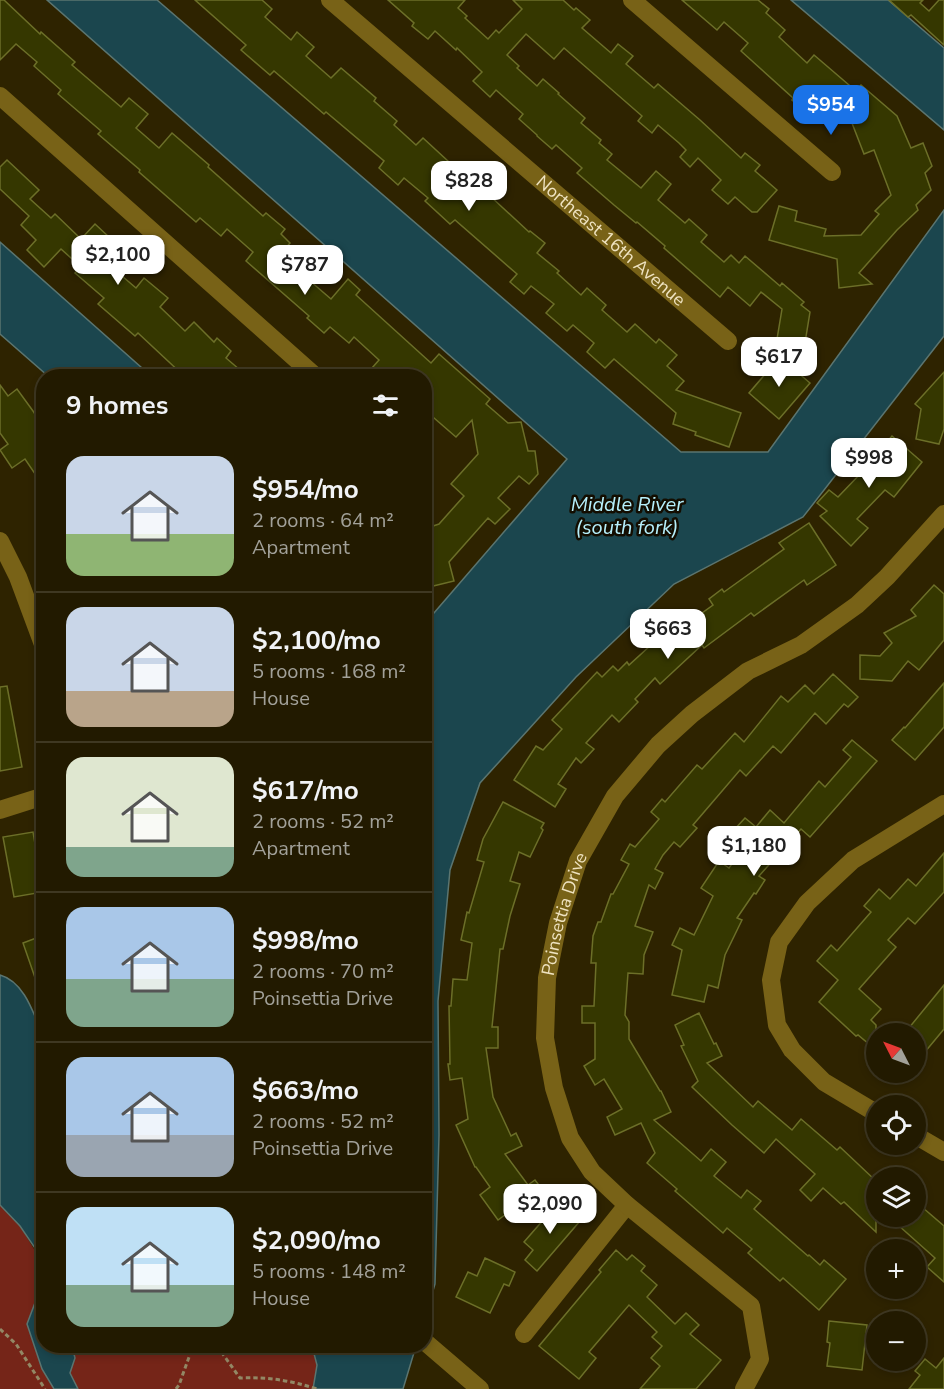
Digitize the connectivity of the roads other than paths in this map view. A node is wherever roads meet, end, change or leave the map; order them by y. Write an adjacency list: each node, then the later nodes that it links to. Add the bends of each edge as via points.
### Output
1 (330, 0): 5 (street, Northeast 16th Avenue)
2 (632, 0): 4 (street)
3 (0, 96): 6 (street)
4 (832, 172)
5 (728, 341)
6 (307, 369)
7 (941, 524): 16 (street, Poinsettia Drive, via 857,605 801,645 748,672 658,745 615,796 578,861 551,956 545,1038 554,1088 570,1138 592,1172)
8 (0, 541): 9 (street)
9 (36, 625)
10 (36, 799): 12 (street)
11 (944, 804): 13 (street, via 853,860 807,903 779,942 771,980 777,1025 792,1050 824,1082)
12 (0, 810)
13 (866, 1107)
14 (926, 1141): 15 (street)
15 (944, 1152)
16 (627, 1204): 17 (street); 20 (street, Poinsettia Drive, via 751,1306 760,1359)
17 (524, 1334)
18 (432, 1347): 19 (street)
19 (480, 1389)
20 (744, 1389)

